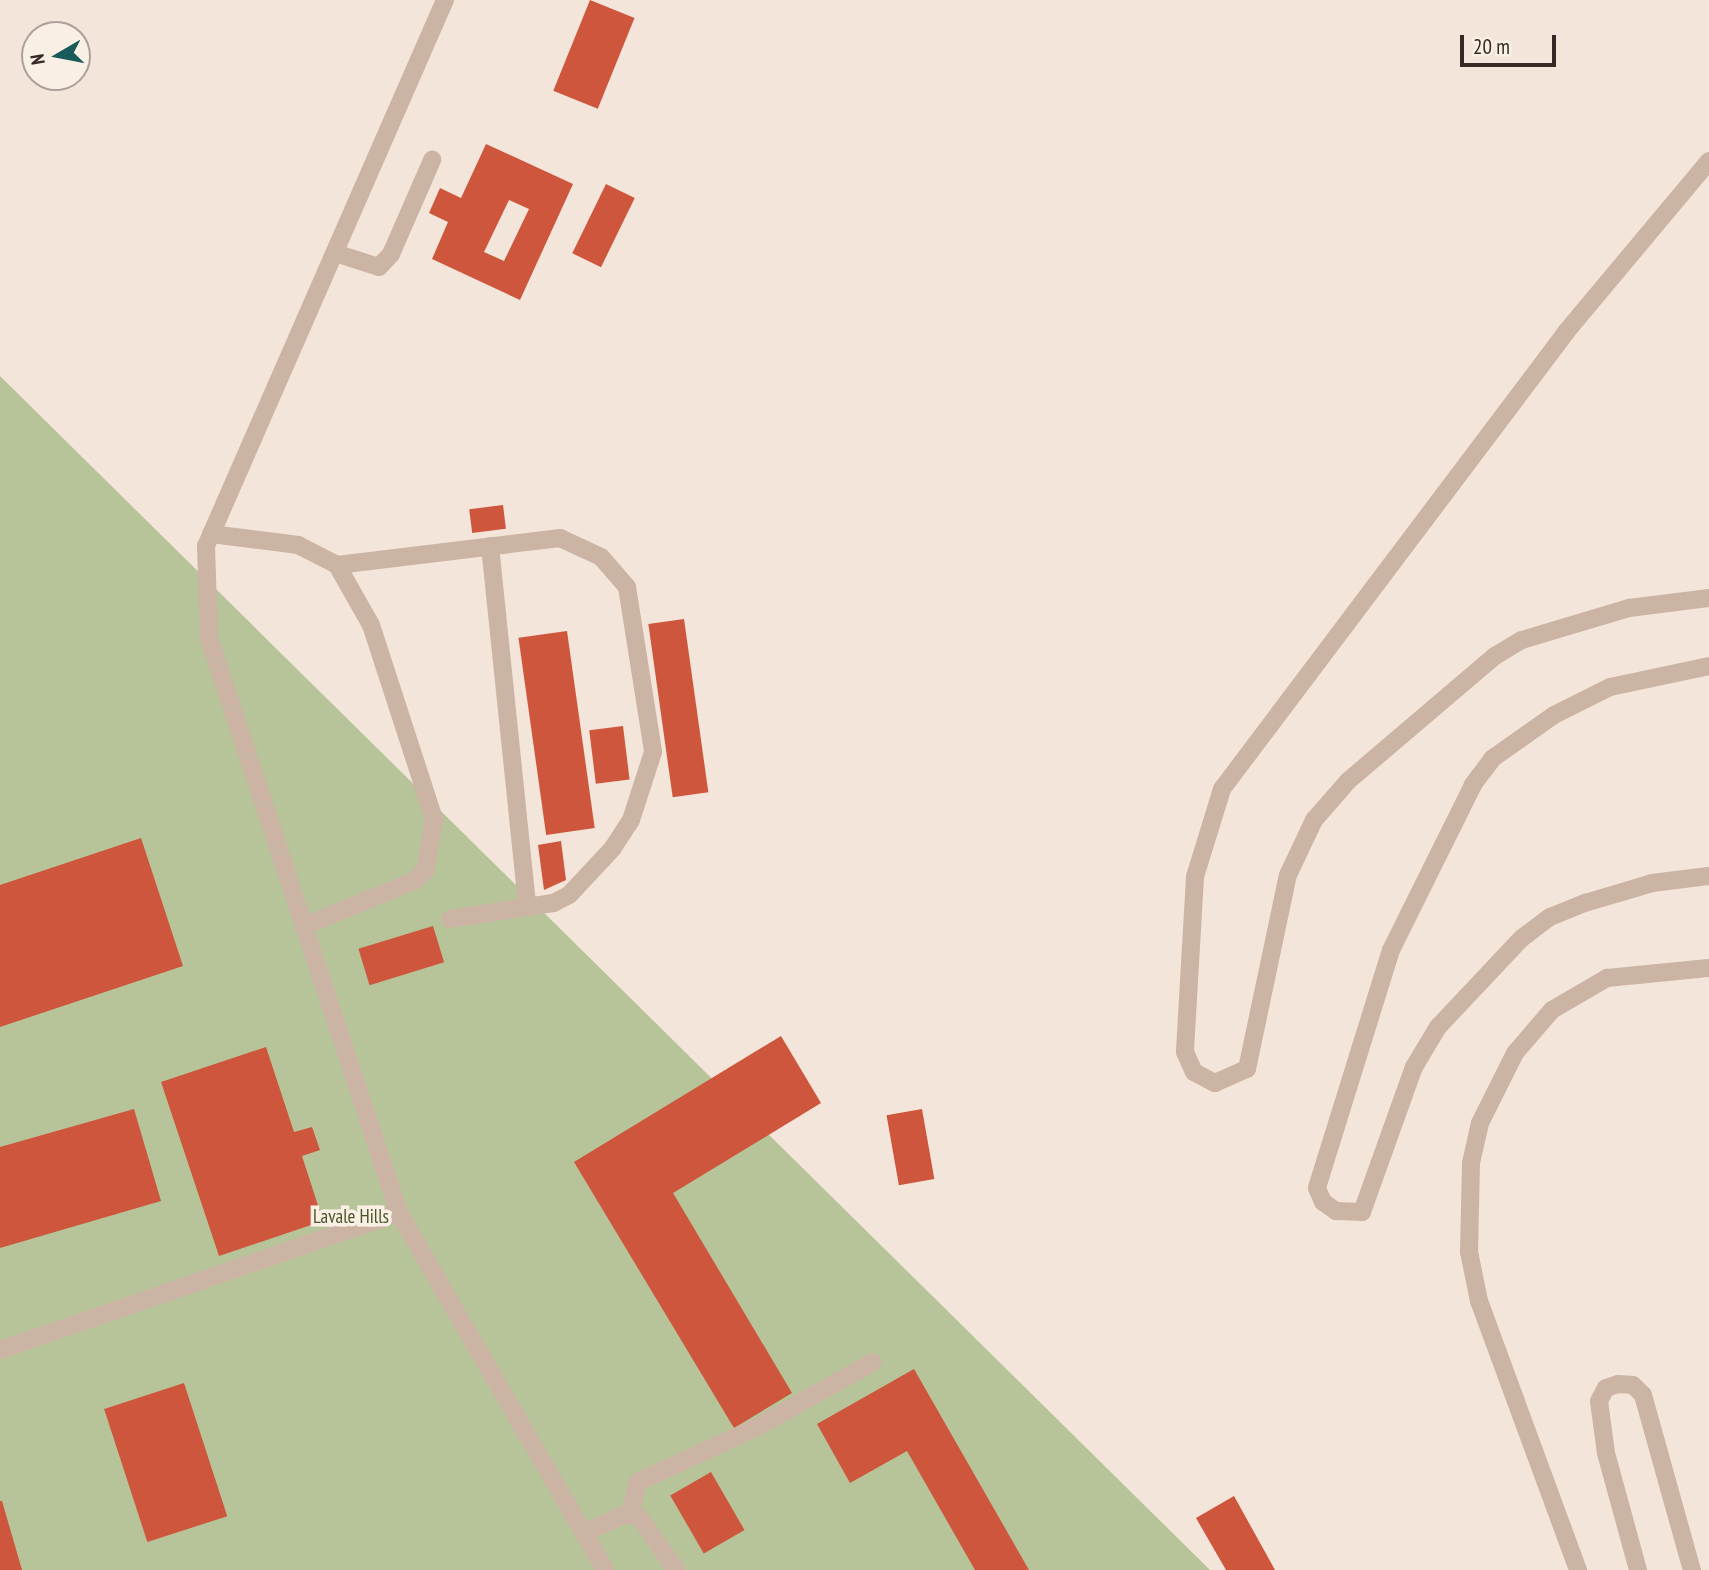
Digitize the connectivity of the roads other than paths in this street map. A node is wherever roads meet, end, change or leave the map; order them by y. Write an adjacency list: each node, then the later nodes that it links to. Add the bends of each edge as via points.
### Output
1 (445, 0): 4 (lane)
2 (432, 160): 4 (lane, via 391,254 379,267)
3 (1709, 161): 8 (lane, via 1567,331 1222,789 1195,877 1185,1052 1194,1072 1215,1083 1247,1069 1287,875 1314,820 1348,781 1495,656 1522,640 1629,608)
4 (335, 253): 5 (lane)
5 (211, 534): 7 (lane, via 298,545); 13 (lane, via 206,546 209,638)
6 (490, 546): 7 (lane); 11 (lane); 11 (lane, via 560,538 614,568 627,587 653,752 643,794 613,848 569,895)
7 (337, 565): 13 (lane, via 371,625 433,819 431,850 425,871 414,881)
8 (1709, 598)
9 (1709, 666): 10 (lane, via 1610,687 1554,715 1502,750 1473,785 1391,950 1317,1188 1323,1202 1336,1211 1362,1212 1413,1067 1438,1027 1522,938 1550,917 1585,903 1652,884)
10 (1709, 876)
11 (527, 907): 12 (lane)
12 (450, 919)
13 (304, 926): 15 (lane)
14 (1709, 968): 22 (lane, via 1607,978 1552,1010 1509,1064 1480,1124 1471,1163 1469,1252 1479,1301)
15 (398, 1213): 16 (lane); 19 (lane)
16 (0, 1350)
17 (873, 1362): 18 (lane, via 755,1428 638,1482)
18 (630, 1513): 19 (lane); 21 (lane, via 648,1522)
19 (584, 1533): 20 (lane)
20 (605, 1570)
21 (676, 1570)
22 (1578, 1570)
23 (1638, 1570): 24 (lane, via 1606,1453 1599,1401 1606,1388 1618,1384 1633,1385 1643,1395)
24 (1692, 1570)

